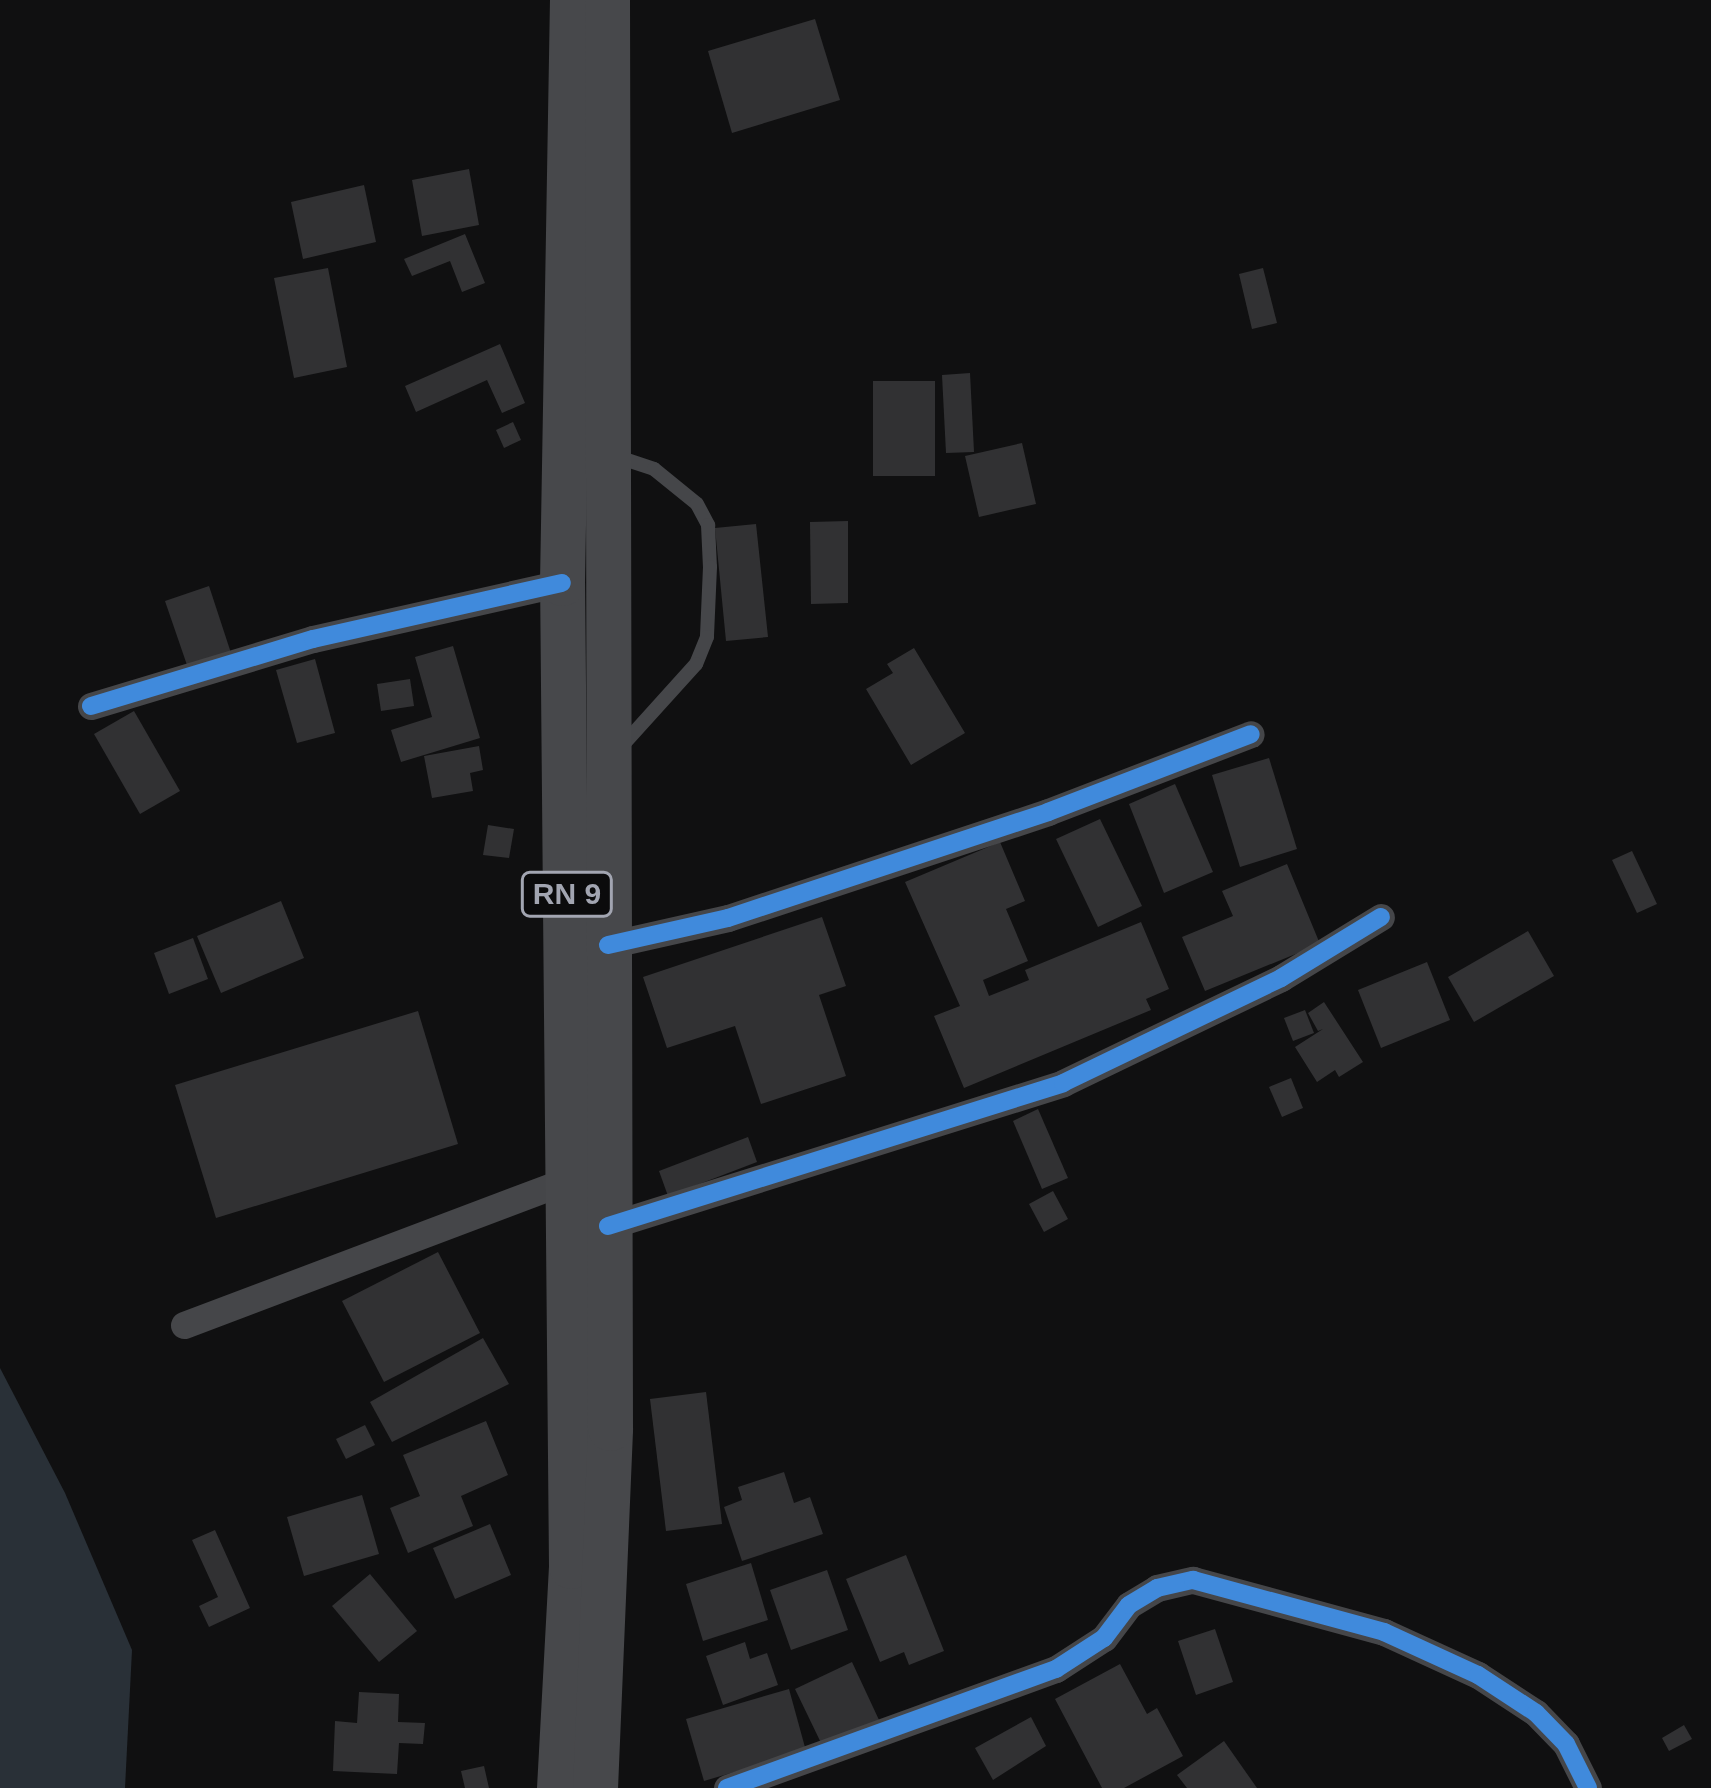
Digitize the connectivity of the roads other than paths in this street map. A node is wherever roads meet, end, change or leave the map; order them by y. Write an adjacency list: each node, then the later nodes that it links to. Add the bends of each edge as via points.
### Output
1 (572, 0): 4 (highway, RN 9)
2 (607, 0): 3 (highway, RN 9)
3 (609, 454): 7 (highway, RN 9); 7 (lane, via 654,469 697,504 710,568 707,637 696,664)
4 (562, 583): 5 (street, via 313,639); 10 (highway, RN 9)
5 (91, 706)
6 (1251, 734): 9 (street, via 1048,812 728,918)
7 (609, 759): 9 (highway, RN 9)
8 (1381, 917): 11 (street, via 1281,978 1063,1084)
9 (608, 945): 11 (highway, RN 9)
10 (570, 1179): 12 (street); 13 (highway, RN 9, via 571,1566)
11 (608, 1226): 14 (highway, RN 9, via 610,1428)
12 (184, 1325)
13 (559, 1788)
14 (595, 1788)
15 (727, 1788): 16 (street, via 1056,1670 1104,1638 1129,1604 1193,1580 1384,1633 1478,1675 1566,1744)
16 (1588, 1788)

